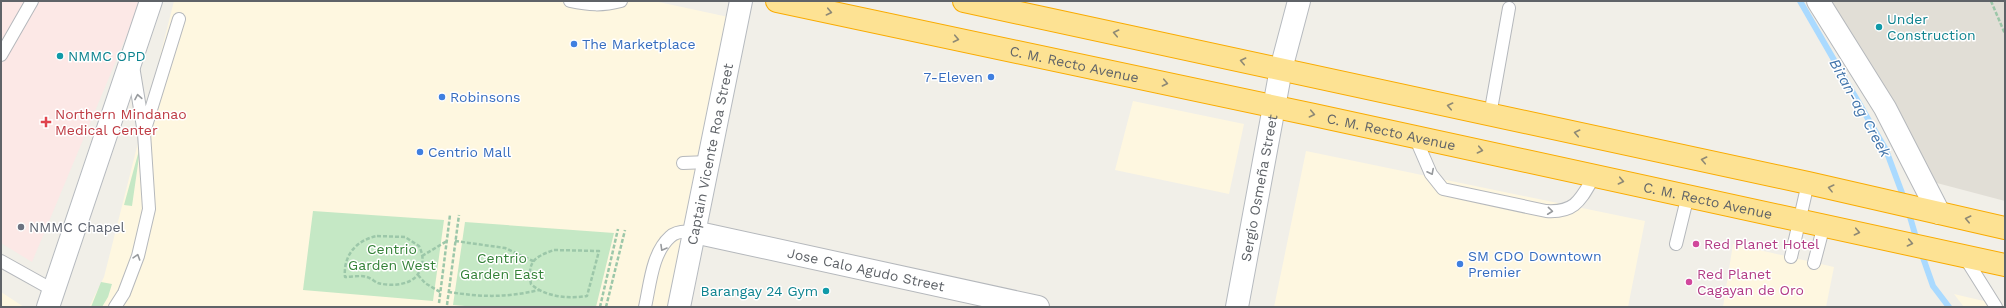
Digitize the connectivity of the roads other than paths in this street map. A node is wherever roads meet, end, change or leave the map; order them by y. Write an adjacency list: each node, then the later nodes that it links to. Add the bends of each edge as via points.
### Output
1 (32, 1): 12 (lane)
2 (151, 1): 13 (street)
3 (570, 1): 4 (lane, via 591,6)
4 (621, 1)
5 (741, 1): 19 (street, Captain Vicente Roa Street)
6 (777, 1): 15 (highway, C. M. Recto Avenue, one-way to 15)
7 (964, 1): 14 (highway, one-way to 7)
8 (1299, 1): 14 (street, Sergio Osmeña Street)
9 (1818, 1): 24 (street, via 1885,108)
10 (1509, 8): 16 (lane)
11 (179, 19): 17 (lane)
12 (1, 55)
13 (132, 62): 17 (lane, one-way to 13); 35 (street)
14 (1281, 69): 15 (street, Sergio Osmeña Street); 16 (highway, one-way to 14)
15 (1274, 106): 18 (highway, C. M. Recto Avenue, one-way to 18); 41 (street, Sergio Osmeña Street)
16 (1490, 115): 22 (highway, one-way to 16)
17 (144, 132): 37 (lane, one-way to 17, via 124,293 138,256 149,209)
18 (1415, 137): 21 (highway, C. M. Recto Avenue, one-way to 21); 21 (lane, one-way to 21, via 1430,174 1443,189 1546,211 1560,212 1571,208 1579,202)
19 (708, 162): 20 (lane); 28 (street, Captain Vicente Roa Street)
20 (683, 163)
21 (1595, 175): 23 (highway, C. M. Recto Avenue, one-way to 23)
22 (1808, 183): 24 (highway, one-way to 22); 25 (lane)
23 (1688, 195): 25 (highway, C. M. Recto Avenue); 29 (lane)
24 (1934, 212): 27 (highway, one-way to 24)
25 (1799, 219): 26 (highway, C. M. Recto Avenue); 31 (lane)
26 (1824, 225): 30 (highway, C. M. Recto Avenue, one-way to 30); 33 (lane)
27 (2005, 228)
28 (694, 232): 36 (street, Jose Calo Agudo Street); 38 (lane, one-way to 38, via 676,233 662,248 652,274); 39 (street, Captain Vicente Roa Street)
29 (1676, 244)
30 (1953, 252): 34 (highway, C. M. Recto Avenue); 42 (lane)
31 (1791, 258)
32 (1, 261): 35 (lane)
33 (1814, 263)
34 (2005, 265)
35 (51, 298)
36 (995, 302): 40 (street, Jose Calo Agudo Street)
37 (115, 307)
38 (645, 307)
39 (679, 307)
40 (1038, 307)
41 (1237, 307)
42 (1996, 307)

